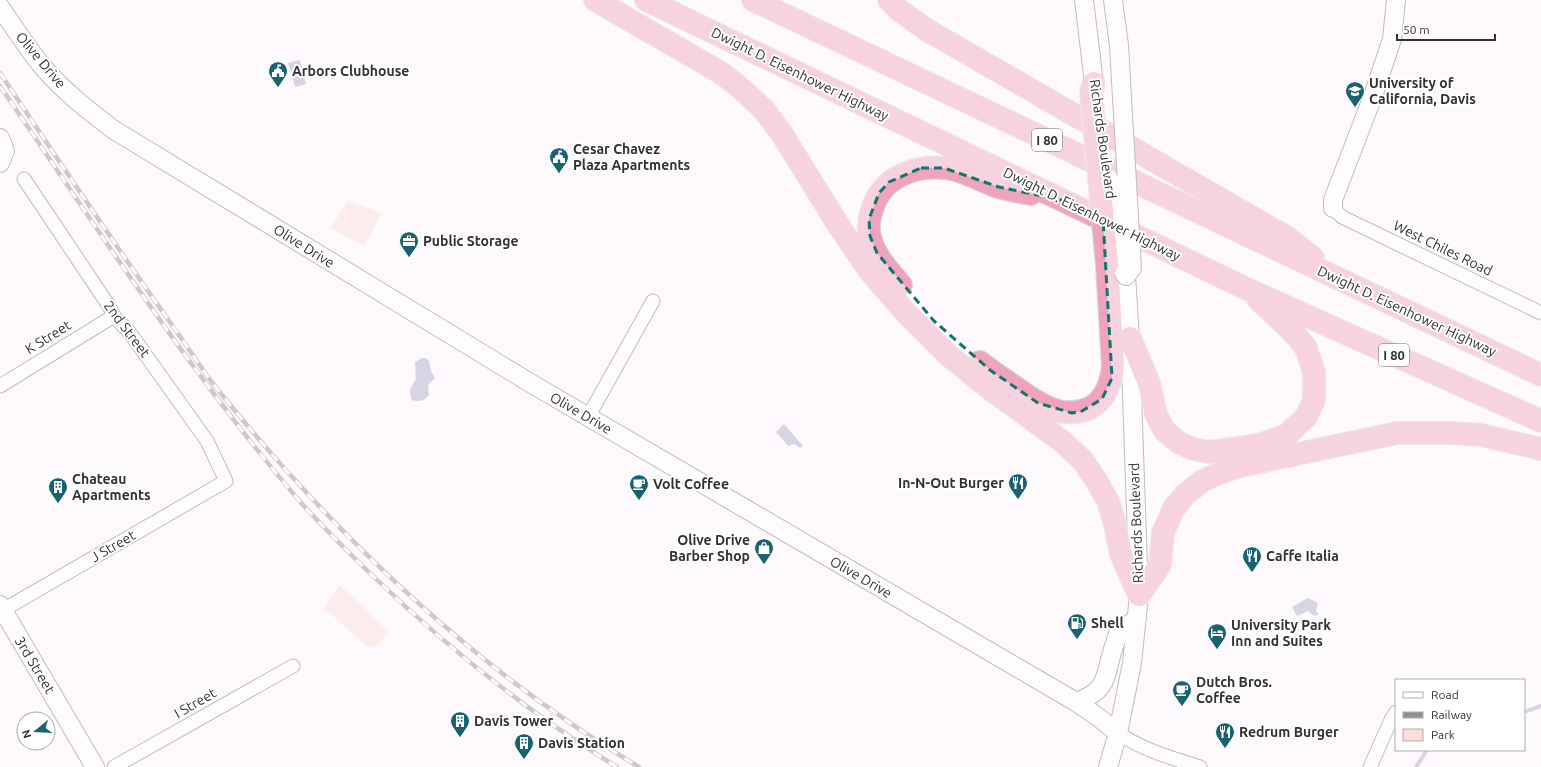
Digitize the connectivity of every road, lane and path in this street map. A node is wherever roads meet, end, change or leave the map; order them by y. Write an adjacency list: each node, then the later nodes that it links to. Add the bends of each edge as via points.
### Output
1 (595, 0): 26 (highway, via 723,74 764,110 869,270 906,313 948,355 1063,442 1083,461 1108,501 1121,554)
2 (646, 0): 11 (highway, Dwight D. Eisenhower Highway / I 80)
3 (752, 0): 14 (highway, Dwight D. Eisenhower Highway / I 80)
4 (889, 0): 14 (highway, via 928,30 1288,238)
5 (1084, 0): 9 (street, Richards Boulevard)
6 (1113, 0): 13 (street, Richards Boulevard, bridge, via 1119,45 1132,268)
7 (1396, 0): 12 (street, via 1392,39 1333,200)
8 (0, 7): 22 (street, Olive Drive, via 44,68 65,90 114,130)
9 (1094, 83): 11 (highway, bridge, via 1091,92 1107,266 1113,367 1112,378 1102,399 1082,412 1072,413 1060,412 1038,403 962,348 888,270 870,236 869,220 879,193 889,182 903,173 921,168 944,168 962,172 999,187); 13 (street, Richards Boulevard, bridge, via 1098,92 1121,268)
10 (24, 179): 18 (street, 2nd Street)
11 (1066, 201): 15 (highway, Dwight D. Eisenhower Highway / I 80)
12 (1333, 208): 17 (street, West Chiles Road, via 1342,217)
13 (1126, 276): 19 (street, Richards Boulevard)
14 (1342, 281): 20 (highway, Dwight D. Eisenhower Highway / I 80)
15 (1247, 289): 19 (highway, via 1295,334 1306,348 1314,372 1314,400 1306,417 1287,435 1259,445 1209,452 1193,449 1178,442 1164,430 1156,414 1149,383); 23 (highway, Dwight D. Eisenhower Highway / I 80)
16 (653, 301): 22 (street)
17 (1541, 313)
18 (114, 316): 21 (street, K Street); 25 (street, 2nd Street, via 130,333 207,441)
19 (1130, 338): 26 (street, Richards Boulevard)
20 (1541, 374)
21 (0, 386)
22 (588, 417): 30 (street, Olive Drive)
23 (1541, 421)
24 (1541, 449): 26 (highway, via 1481,435 1397,433 1240,466 1219,473 1201,482 1174,508 1163,534 1160,565)
25 (226, 481): 27 (street, J Street)
26 (1139, 595): 28 (street, Richards Boulevard)
27 (1, 609): 33 (street, 3rd Street)
28 (1137, 619): 30 (street, via 1119,633 1106,679 1099,690 1090,697); 32 (street, Richards Boulevard, via 1132,663)
29 (292, 666): 34 (street, I Street)
30 (1076, 702): 32 (street, Olive Drive)
31 (1395, 714): 37 (street)
32 (1118, 733): 35 (street, Richards Boulevard); 36 (street, Olive Drive, via 1142,747)
33 (95, 767)
34 (114, 767)
35 (1108, 767)
36 (1200, 767)
37 (1370, 767)

